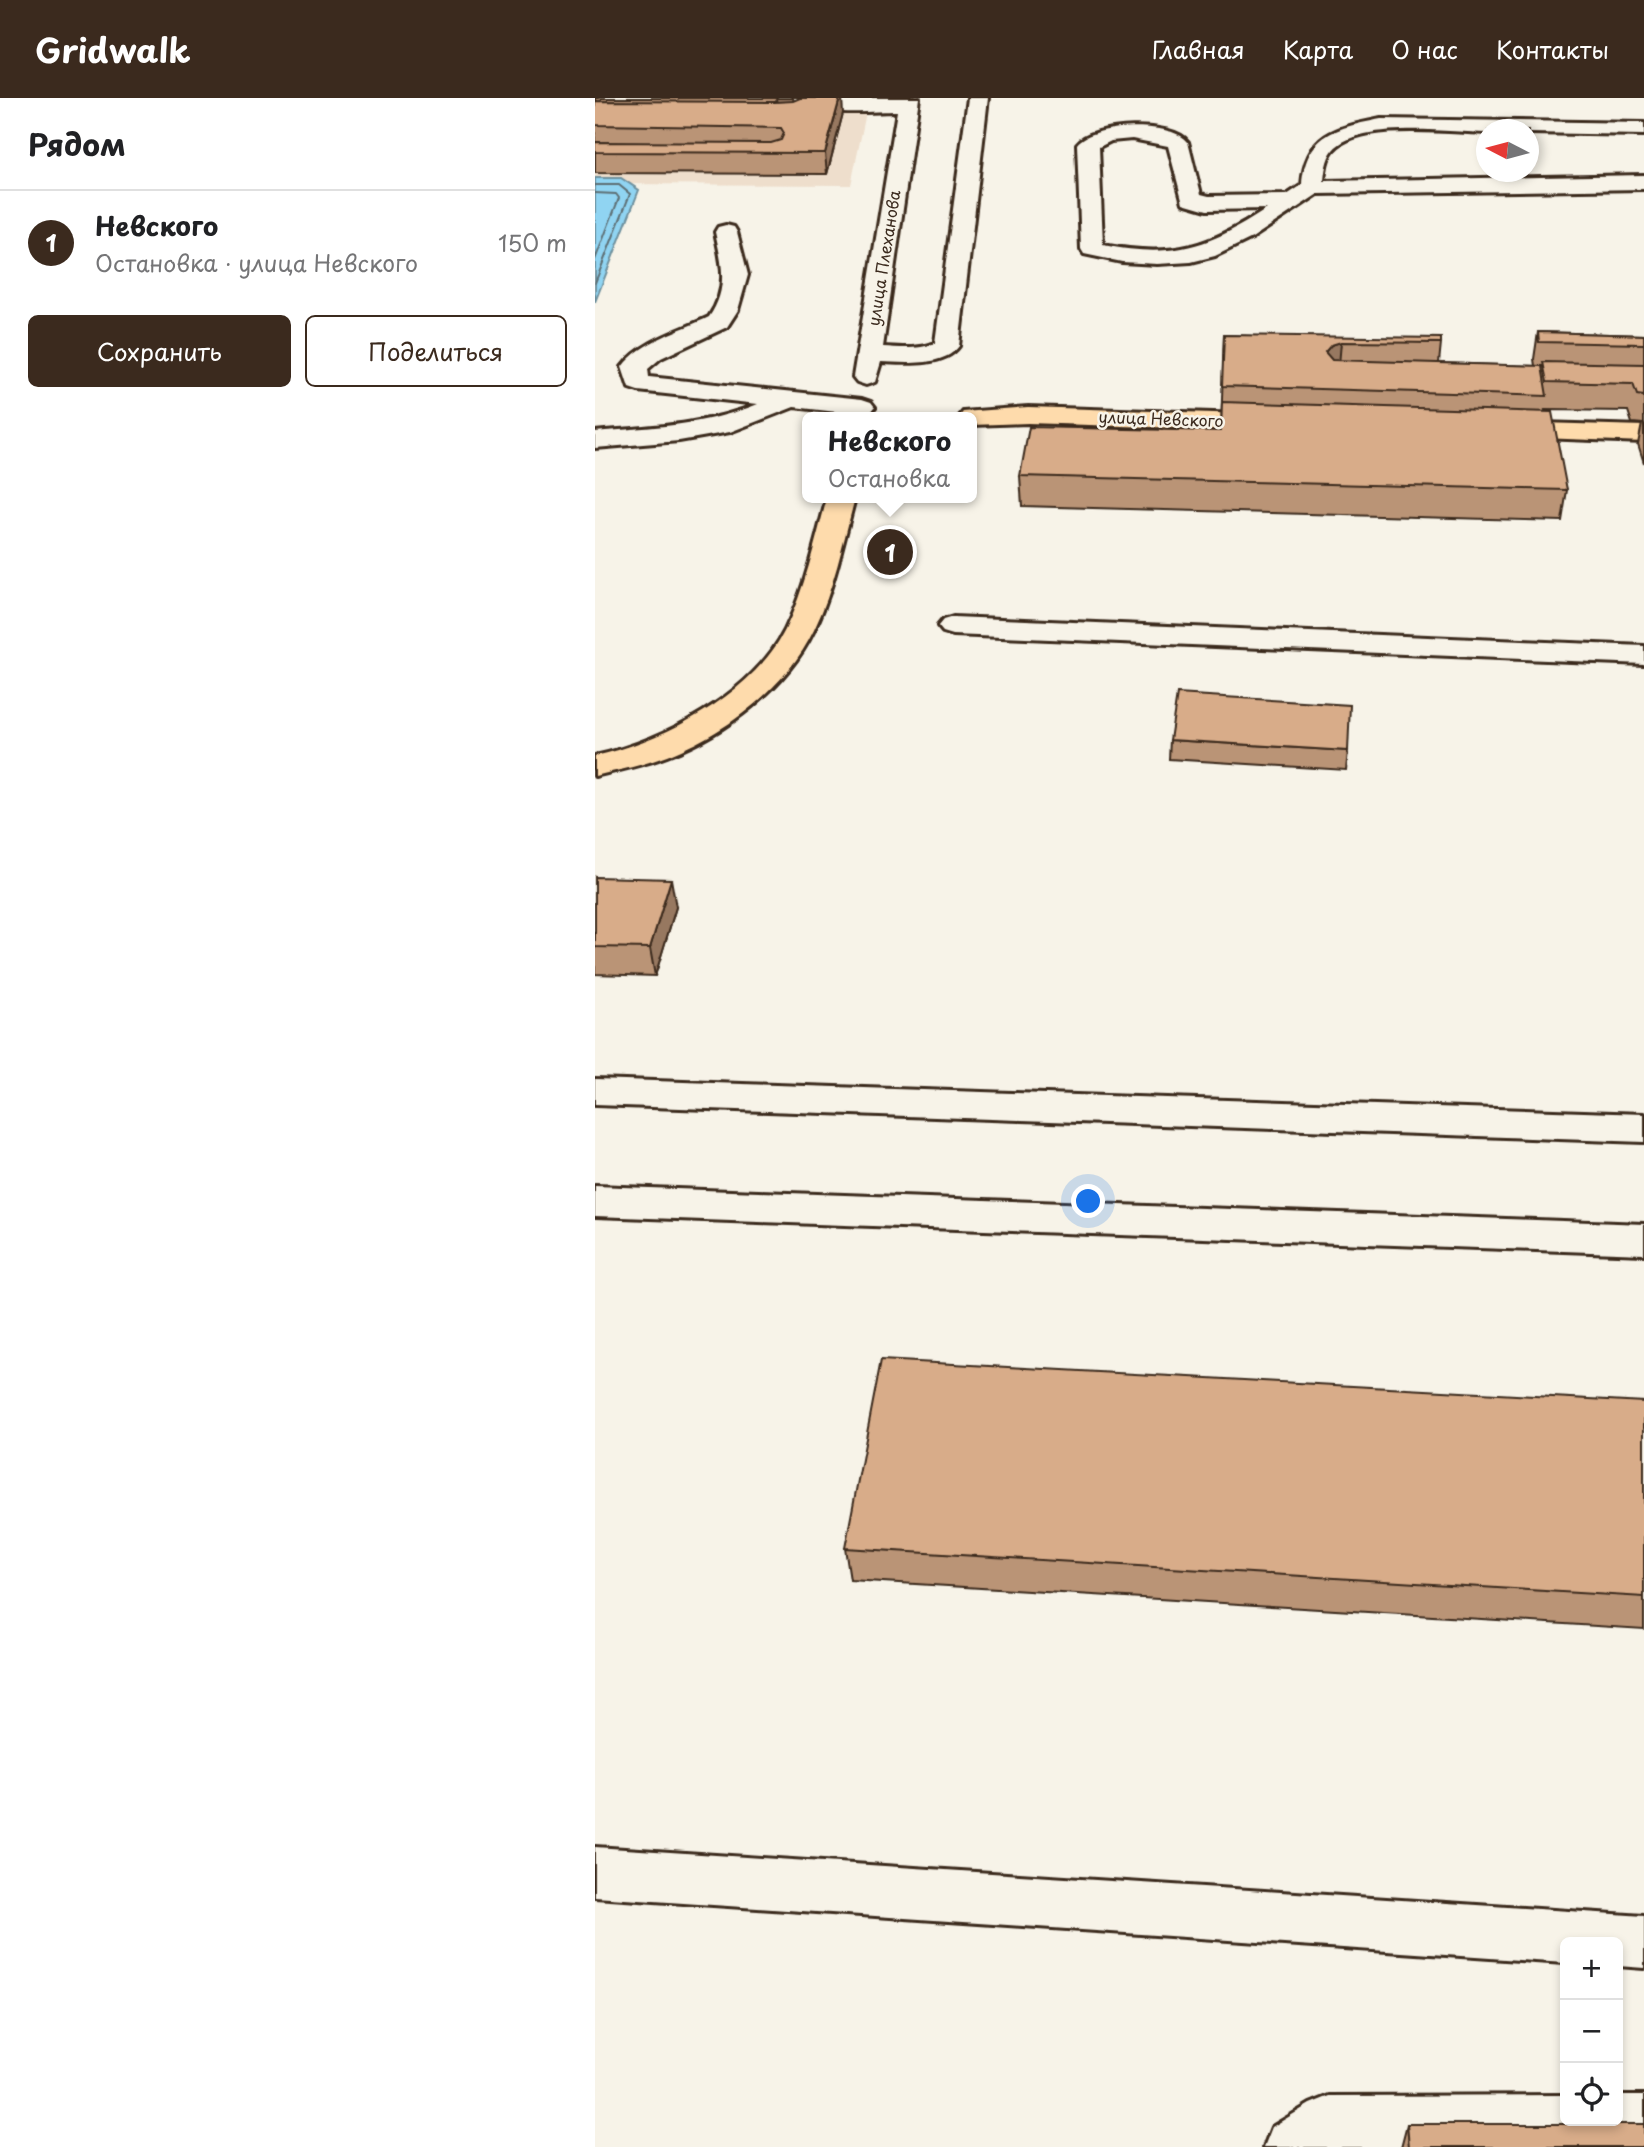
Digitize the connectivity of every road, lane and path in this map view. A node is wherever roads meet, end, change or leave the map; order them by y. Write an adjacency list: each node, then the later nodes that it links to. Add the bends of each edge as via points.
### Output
1 (978, 98): 10 (street, via 947,346 930,354)
2 (809, 101): 3 (street); 4 (street)
3 (909, 101): 10 (street, улица Плеханова)
4 (785, 113)
5 (1644, 129): 7 (street, via 1381,125 1349,132 1318,152)
6 (1644, 182): 7 (street)
7 (1313, 188): 8 (street)
8 (1290, 202): 8 (street, via 1220,246 1185,255 1118,257 1092,249 1088,144 1100,135 1160,135 1178,142 1191,198 1207,203)
9 (726, 232): 11 (street, via 736,275 726,310 718,322 652,353 635,367 638,383)
10 (870, 354): 12 (street, улица Плеханова)
11 (792, 399): 12 (street); 17 (street, via 730,424)
12 (861, 412)
13 (977, 417): 14 (main road, улица Невского)
14 (1302, 424)
15 (1480, 429): 16 (main road)
16 (1644, 434)
17 (595, 440)
18 (840, 503): 21 (main road, via 799,632 771,673 715,715 661,747)
19 (953, 626): 20 (street)
20 (1644, 655)
21 (595, 766)
22 (595, 1092): 23 (street)
23 (1644, 1128)
24 (595, 1201): 25 (street)
25 (1644, 1239)
26 (595, 1872): 27 (street)
27 (1644, 1942)
28 (1644, 2123): 29 (street, via 1331,2124)
29 (1292, 2147)

